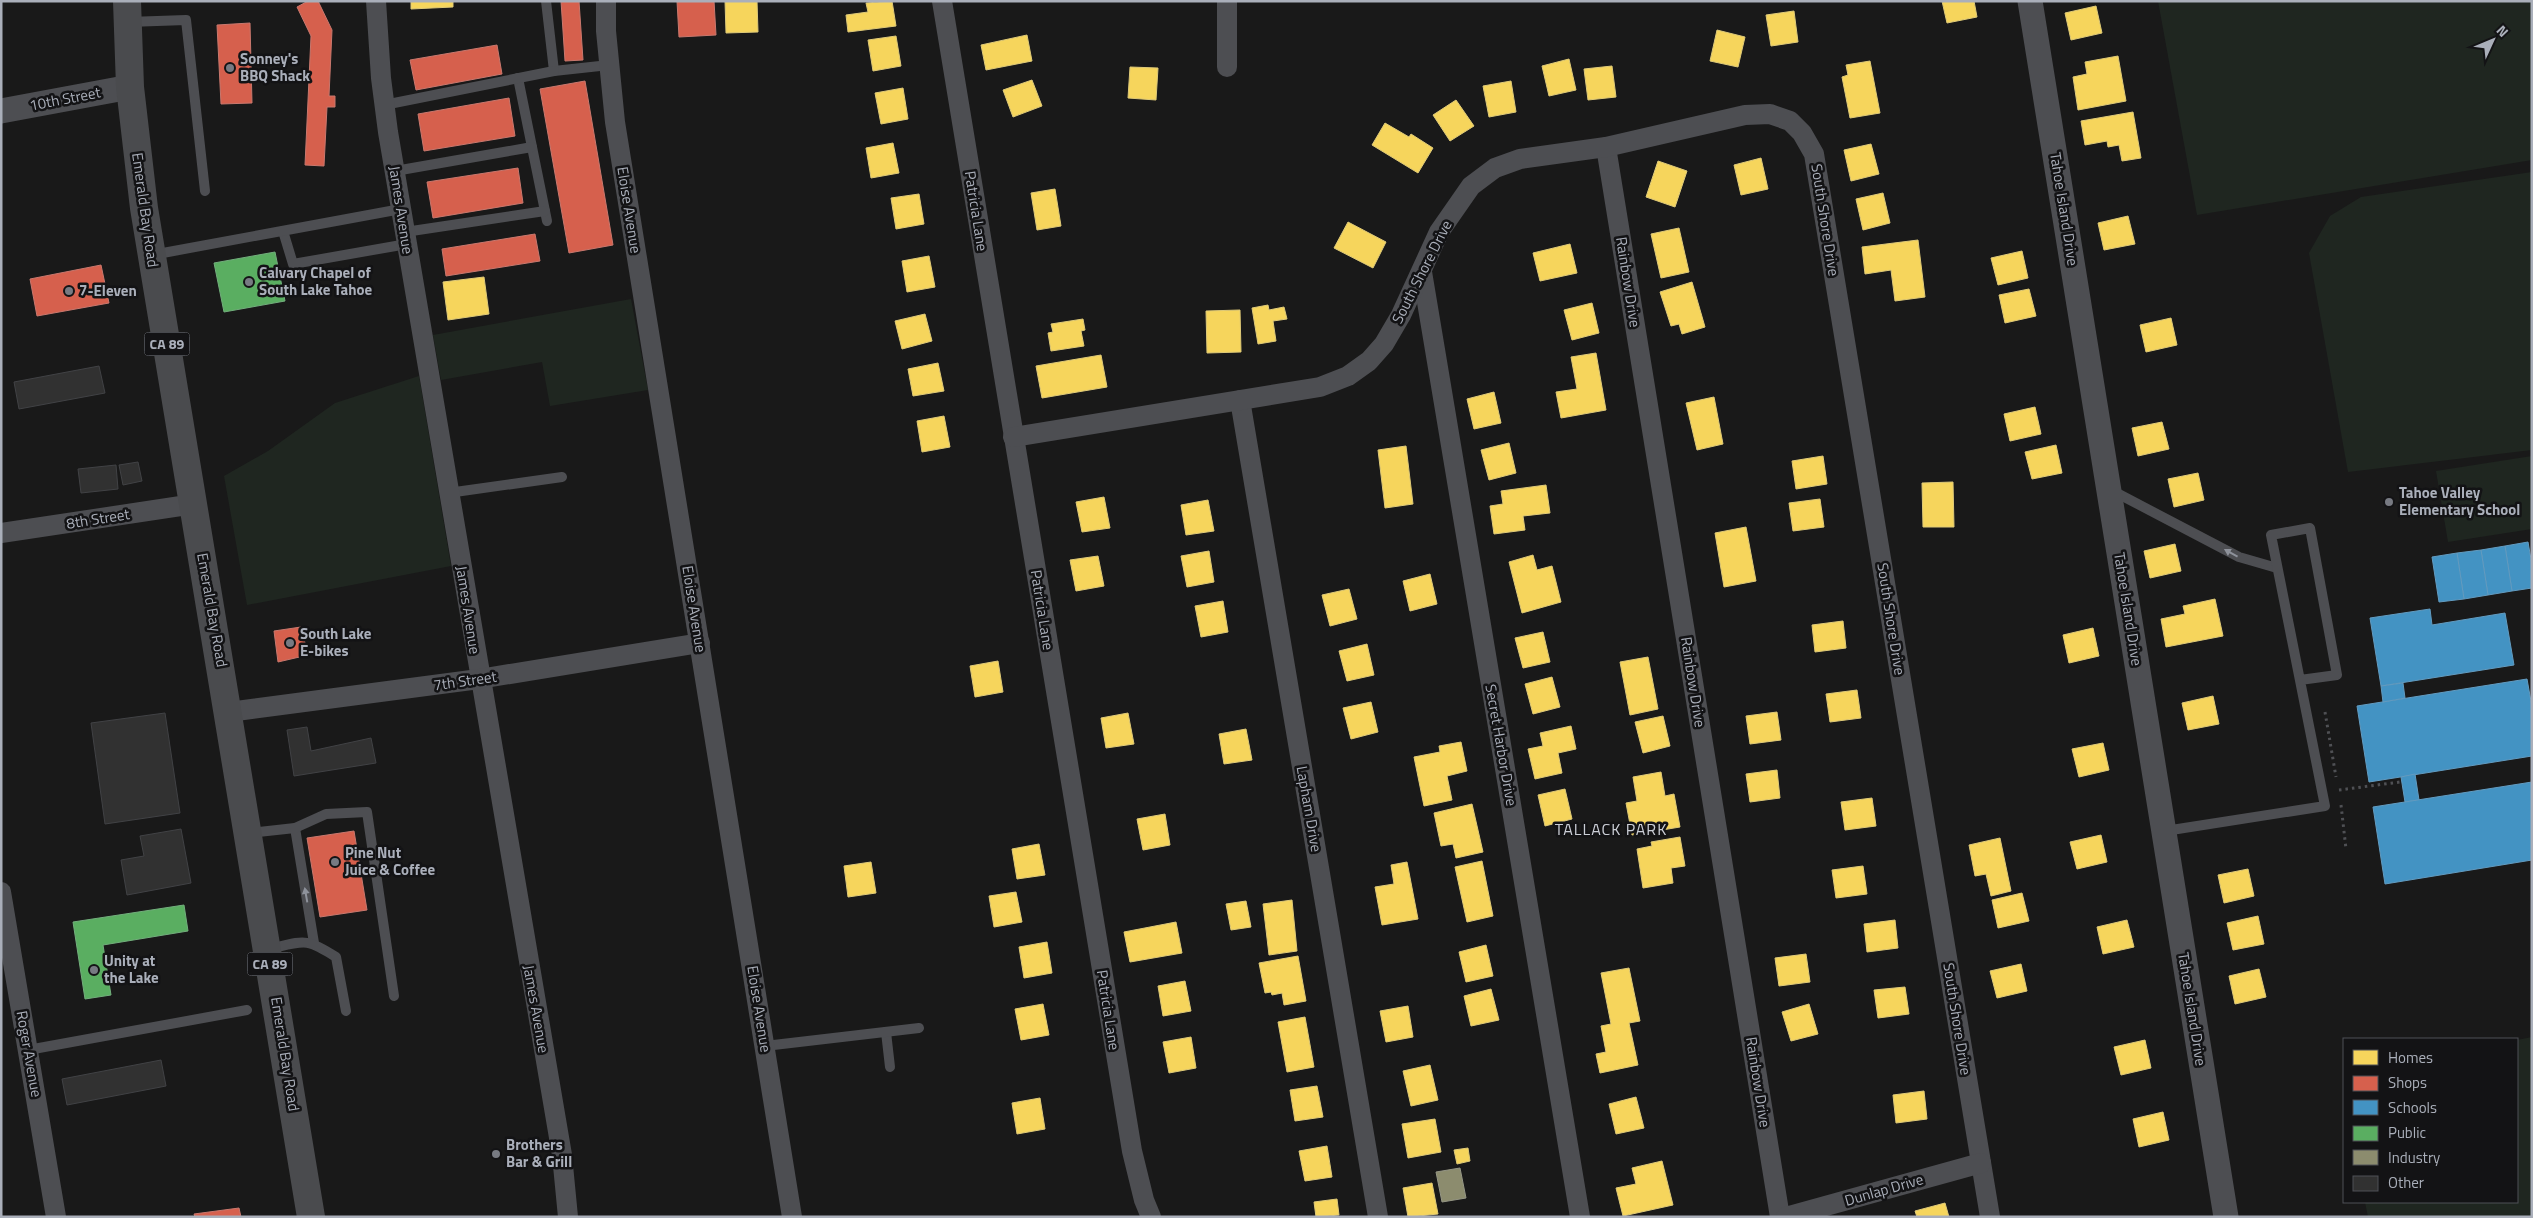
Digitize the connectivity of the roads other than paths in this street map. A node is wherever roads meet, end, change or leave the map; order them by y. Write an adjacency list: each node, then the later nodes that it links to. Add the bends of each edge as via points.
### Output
1 (376, 1): 13 (street, James Avenue)
2 (546, 1): 10 (lane)
3 (606, 1): 8 (street, Eloise Avenue)
4 (942, 1): 27 (street, Patricia Lane)
5 (1226, 1): 9 (street)
6 (2030, 1): 29 (street, Tahoe Island Drive)
7 (127, 12): 12 (main road, Emerald Bay Road / CA 89); 18 (lane, via 186,20)
8 (609, 65): 10 (lane); 34 (street, Eloise Avenue, via 615,122)
9 (1227, 67)
10 (554, 71): 11 (lane)
11 (518, 78): 13 (lane); 15 (lane)
12 (130, 87): 14 (street, 10th Street); 24 (main road, Emerald Bay Road / CA 89)
13 (384, 105): 17 (street, James Avenue)
14 (1, 111)
15 (532, 147): 17 (lane); 20 (lane)
16 (1606, 147): 25 (street, South Shore Drive, via 1520,159 1495,168 1471,186 1457,205 1440,232); 52 (street, South Shore Drive, via 1745,115 1770,114 1790,121 1802,133 1814,154); 60 (street, Rainbow Drive)
17 (394, 171): 19 (street, James Avenue)
18 (205, 191)
19 (401, 210): 22 (lane); 23 (street, James Avenue)
20 (545, 211): 21 (lane); 23 (lane)
21 (547, 221)
22 (283, 231): 23 (lane, via 293,264); 24 (lane)
23 (406, 238): 30 (street, James Avenue)
24 (151, 255): 31 (main road, Emerald Bay Road / CA 89)
25 (1422, 272): 26 (street, South Shore Drive, via 1402,315 1370,361 1348,376 1320,387); 59 (street, Secret Harbor Drive)
26 (1240, 400): 27 (street, South Shore Drive); 58 (street, Lapham Drive)
27 (1013, 437): 57 (street, Patricia Lane, via 1132,1151)
28 (562, 477): 30 (lane)
29 (2109, 490): 33 (lane, one-way to 29, via 2239,557); 39 (street, Tahoe Island Drive)
30 (448, 493): 35 (street, James Avenue)
31 (194, 504): 32 (street, 8th Street); 37 (main road, Emerald Bay Road / CA 89)
32 (1, 533)
33 (2277, 568): 36 (lane); 36 (lane, via 2271,535 2310,528 2337,675)
34 (700, 643): 35 (street, 7th Street); 49 (street, Eloise Avenue)
35 (479, 679): 37 (street, 7th Street); 55 (street, James Avenue, via 562,1155)
36 (2300, 680): 39 (lane, via 2325,806)
37 (229, 712): 40 (main road, Emerald Bay Road / CA 89)
38 (294, 828): 40 (lane); 42 (lane, one-way to 38); 44 (lane, via 326,814 367,812)
39 (2164, 832): 63 (street, Tahoe Island Drive)
40 (249, 833): 43 (main road, Emerald Bay Road / CA 89)
41 (1, 892): 50 (street, Roger Avenue)
42 (314, 943): 43 (lane, via 301,942); 46 (lane, via 336,957)
43 (268, 949): 54 (main road, Emerald Bay Road / CA 89)
44 (394, 996)
45 (247, 1010): 50 (lane)
46 (346, 1011)
47 (919, 1028): 48 (lane)
48 (886, 1032): 49 (lane); 51 (lane)
49 (765, 1046): 56 (street, Eloise Avenue)
50 (28, 1050): 53 (street, Roger Avenue)
51 (890, 1067)
52 (1981, 1163): 61 (street, Dunlap Drive); 62 (street, South Shore Drive)
53 (56, 1217)
54 (311, 1217)
55 (568, 1217)
56 (792, 1217)
57 (1151, 1217)
58 (1378, 1217)
59 (1580, 1217)
60 (1780, 1217)
61 (1786, 1217)
62 (1990, 1217)
63 (2226, 1217)

